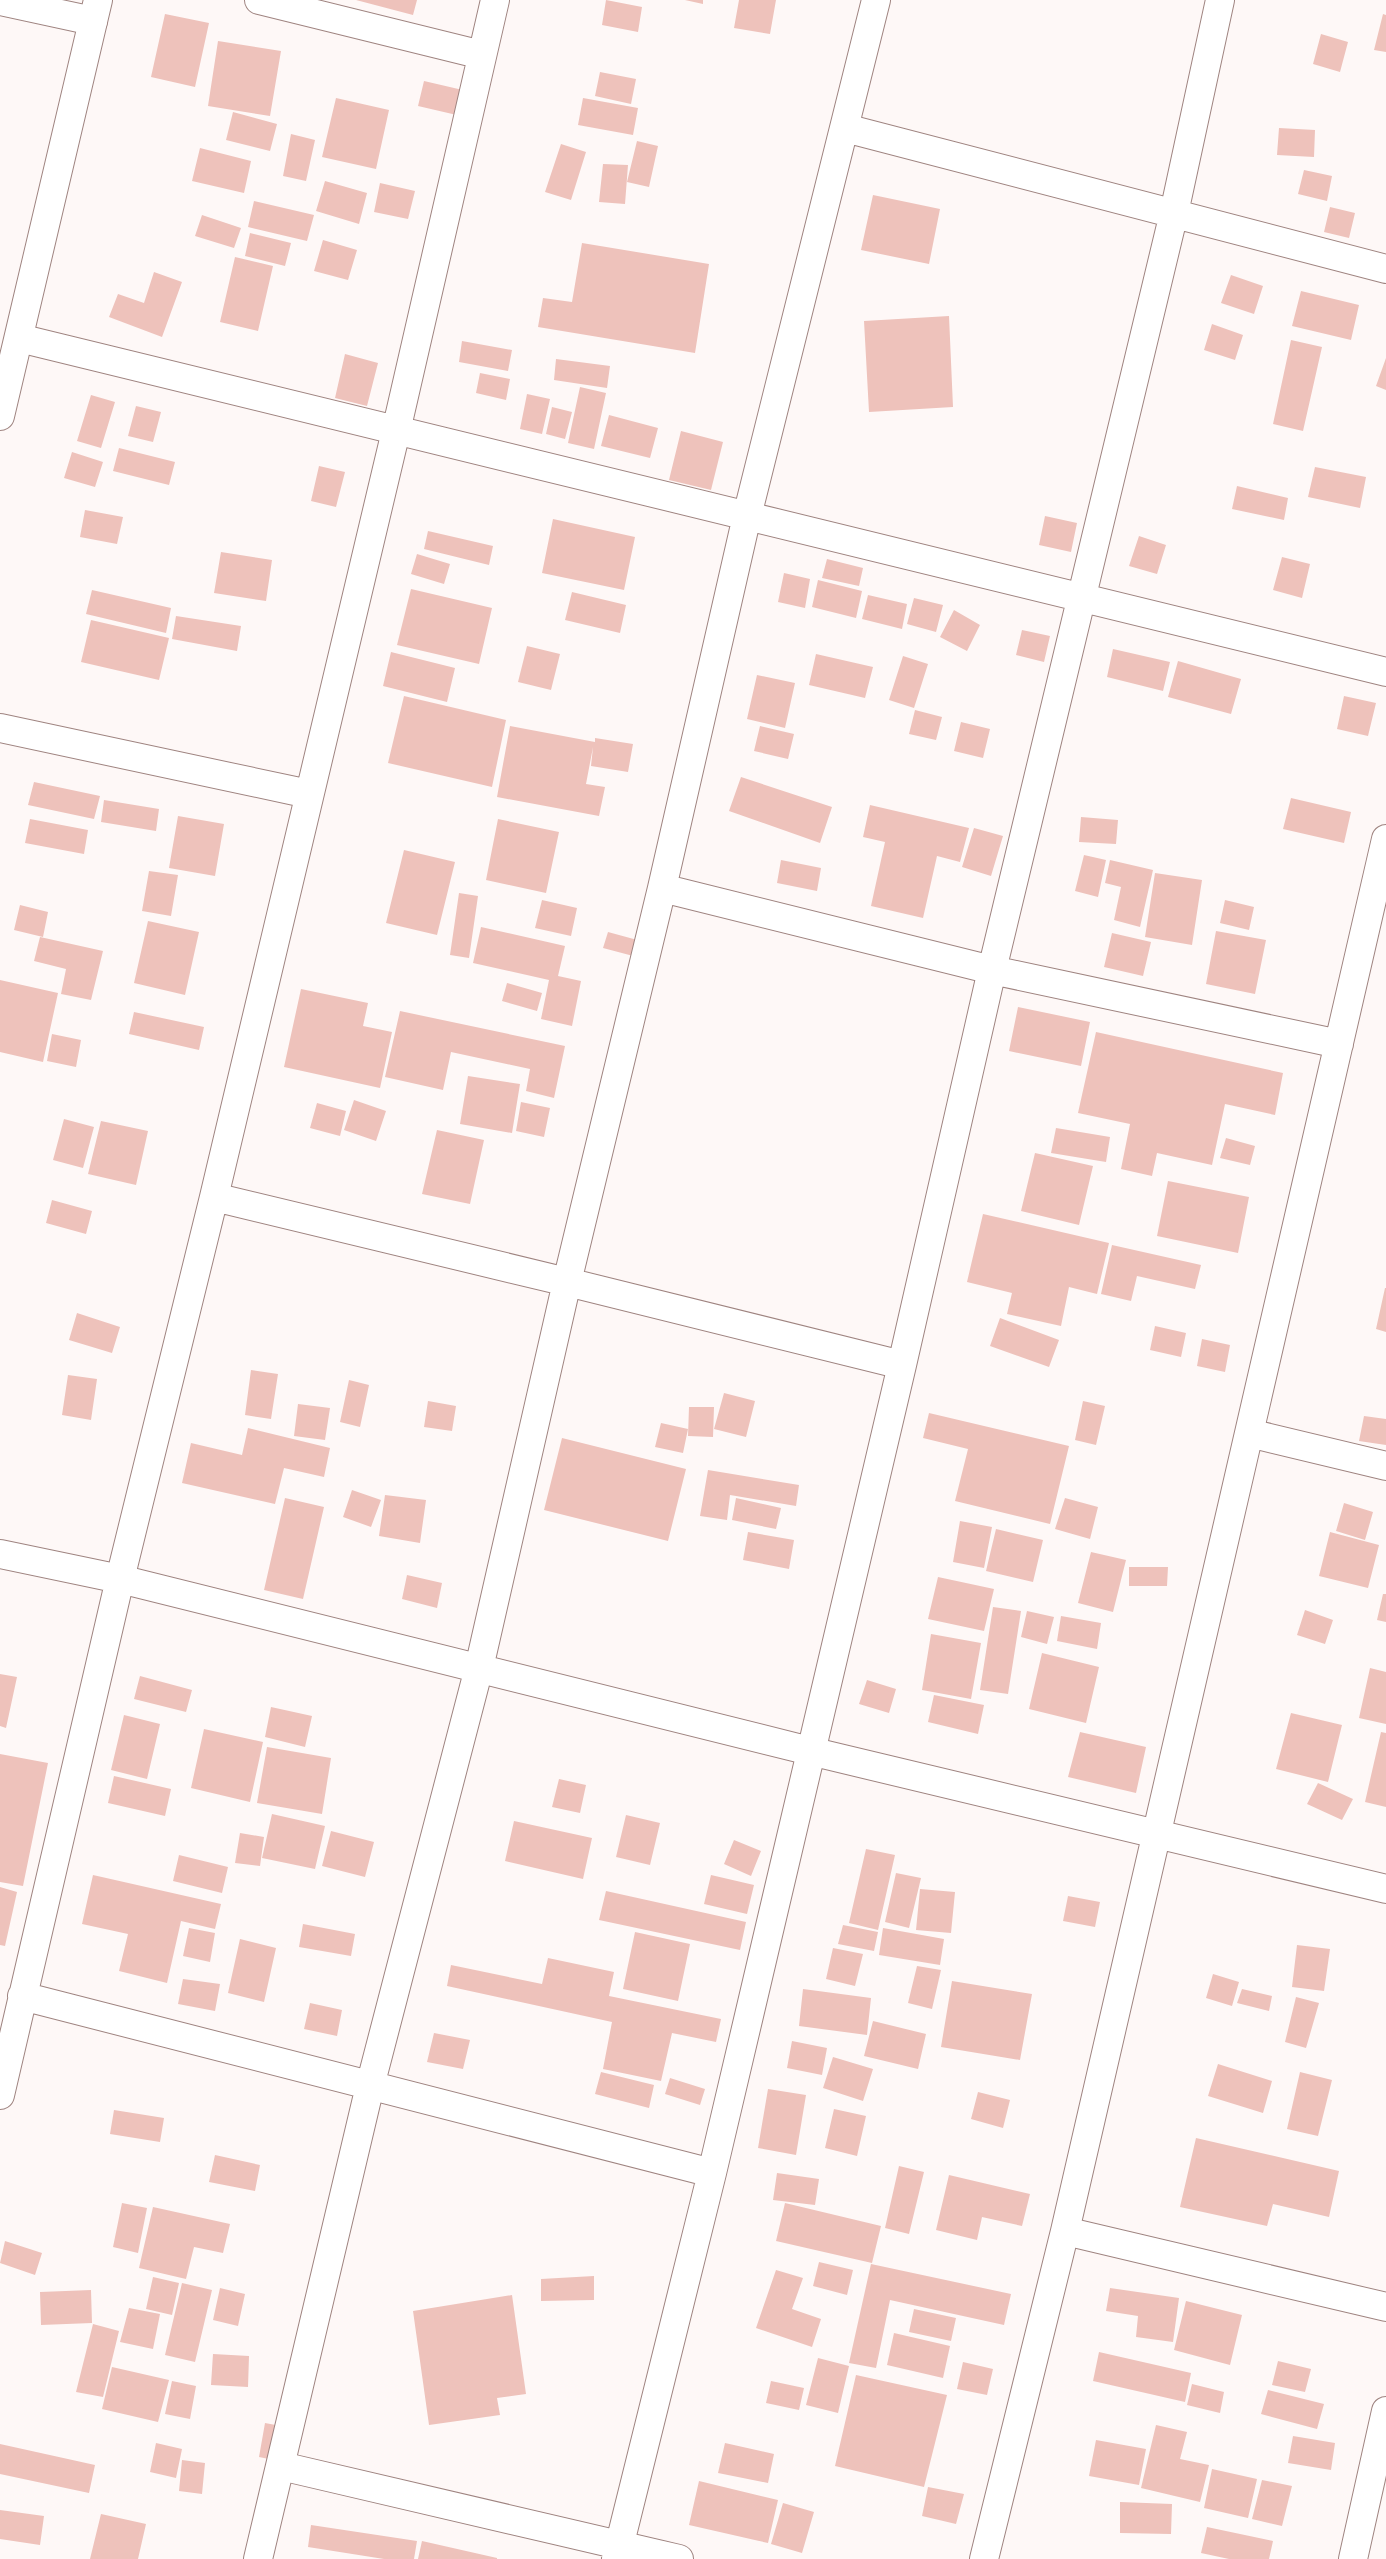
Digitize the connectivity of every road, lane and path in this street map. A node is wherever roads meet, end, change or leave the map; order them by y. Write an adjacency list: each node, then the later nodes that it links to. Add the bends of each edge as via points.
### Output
1 (259, 0): 7 (street)
2 (495, 0): 7 (street)
3 (876, 0): 8 (street)
4 (1220, 0): 9 (street)
5 (0, 1): 6 (street)
6 (95, 11): 11 (street)
7 (482, 55): 13 (street)
8 (845, 128): 9 (street); 14 (street)
9 (1174, 213): 10 (street); 15 (street)
10 (1386, 269)
11 (19, 338): 12 (street); 13 (street)
12 (0, 416)
13 (396, 431): 14 (street); 18 (street)
14 (747, 516): 15 (street); 20 (street)
15 (1081, 597): 16 (street); 21 (street)
16 (1386, 672)
17 (0, 728): 18 (street)
18 (309, 794): 23 (street)
19 (1386, 839): 22 (street)
20 (662, 888): 21 (street); 24 (street)
21 (992, 970): 22 (street); 25 (street)
22 (1339, 1044): 26 (street)
23 (214, 1198): 24 (street); 29 (street)
24 (567, 1282): 25 (street); 30 (street)
25 (902, 1365): 31 (street)
26 (1249, 1433): 27 (street); 32 (street)
27 (1386, 1466)
28 (0, 1554): 29 (street)
29 (120, 1579): 30 (street); 34 (street)
30 (479, 1668): 31 (street); 35 (street)
31 (810, 1751): 32 (street); 37 (street)
32 (1156, 1834): 33 (street); 38 (street)
33 (1386, 1889)
34 (22, 1996): 35 (street); 36 (street)
35 (370, 2086): 37 (street); 41 (street)
36 (0, 2095)
37 (712, 2173): 42 (street)
38 (1065, 2231): 39 (street); 45 (street)
39 (1386, 2307)
40 (1386, 2411): 46 (street)
41 (281, 2466): 42 (street); 43 (street)
42 (618, 2552): 44 (street)
43 (258, 2559)
44 (679, 2559)
45 (984, 2559)
46 (1353, 2559)

